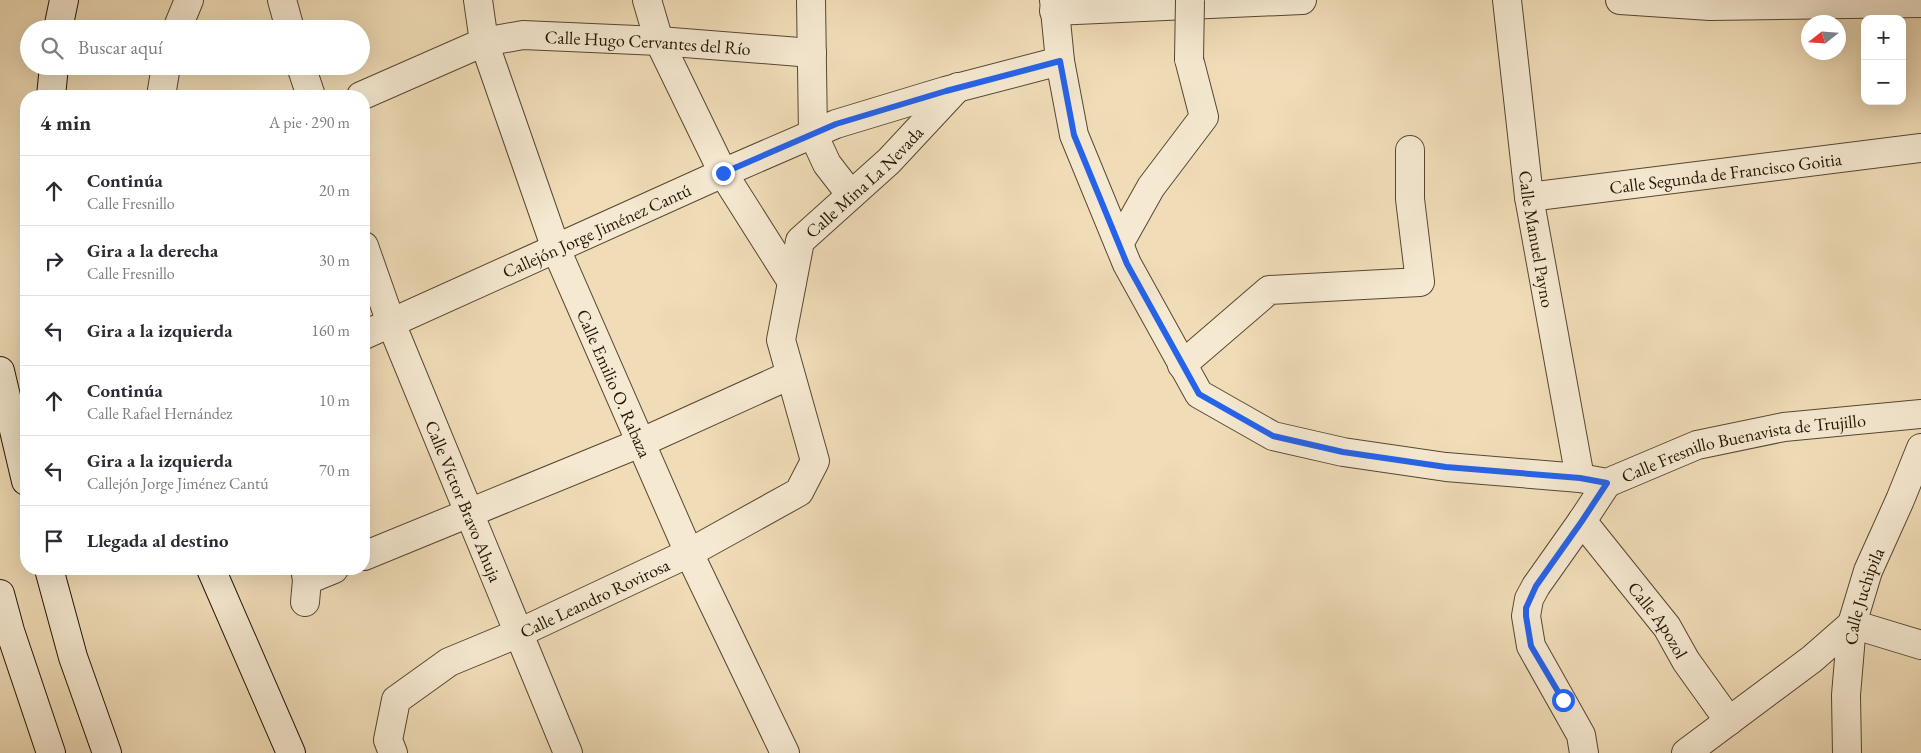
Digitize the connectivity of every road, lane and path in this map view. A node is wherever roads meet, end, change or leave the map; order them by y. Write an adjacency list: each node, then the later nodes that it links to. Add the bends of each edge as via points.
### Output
1 (64, 0): 14 (street)
2 (189, 0): 15 (street)
3 (282, 0): 16 (street)
4 (478, 0): 18 (street, Calle Emilio O. Rabaza)
5 (647, 0): 17 (street)
6 (812, 0): 19 (street)
7 (1190, 0): 35 (street, bridge, via 1189,59 1204,117 1151,187)
8 (1302, 0): 13 (street)
9 (1507, 0): 34 (street, Calle Manuel Payno)
10 (1620, 0): 11 (street, via 1710,6)
11 (1847, 1): 12 (street)
12 (1921, 3)
13 (1054, 6): 20 (street, Calle Fresnillo Buenavista de Trujillo)
14 (60, 20)
15 (181, 20)
16 (288, 20)
17 (659, 41): 18 (street, Calle Hugo Cervantes del Río, via 523,35); 19 (street, Calle Hugo Cervantes del Río); 32 (street)
18 (484, 42): 28 (street, Calle Hugo Cervantes del Río); 36 (street, Calle Emilio O. Rabaza)
19 (812, 53): 29 (street)
20 (1062, 74): 24 (street, Callejón Jorge Jiménez Cantú); 35 (street, Calle Fresnillo Buenavista de Trujillo, via 1074,135)
21 (53, 75): 25 (street)
22 (164, 75): 26 (street)
23 (304, 75): 27 (street)
24 (958, 87): 29 (street, Callejón Jorge Jiménez Cantú); 33 (street, Calle Mina La Nevada, via 889,161)
25 (52, 90)
26 (162, 90)
27 (309, 90)
28 (370, 92)
29 (813, 134): 32 (street, Callejón Jorge Jiménez Cantú); 33 (street, via 827,164)
30 (1921, 148): 34 (street, Calle Segunda de Francisco Goitia)
31 (1410, 150): 41 (street, via 1410,199 1420,282 1269,290)
32 (723, 173): 36 (street, Callejón Jorge Jiménez Cantú); 38 (street)
33 (851, 195): 38 (street, Calle Mina La Nevada, via 800,241)
34 (1529, 197): 49 (street, Calle Manuel Payno)
35 (1119, 244): 41 (street, Calle Fresnillo Buenavista de Trujillo)
36 (556, 249): 39 (street, Callejón Jorge Jiménez Cantú); 45 (street, Calle Emilio O. Rabaza)
37 (370, 262): 39 (street, Calle Víctor Bravo Ahuja)
38 (792, 282): 43 (street, Calle Mina La Nevada, via 781,340)
39 (392, 323): 40 (street, Callejón Jorge Jiménez Cantú); 51 (street, Calle Víctor Bravo Ahuja)
40 (370, 332)
41 (1182, 365): 49 (street, Calle Fresnillo Buenavista de Trujillo, via 1199,394 1273,436 1343,452 1446,467)
42 (0, 371): 47 (street)
43 (790, 375): 45 (street); 48 (street, Calle Mina La Nevada)
44 (1921, 414): 50 (street, Calle Fresnillo Buenavista de Trujillo, via 1784,427 1697,445)
45 (640, 444): 51 (street); 54 (street, Calle Emilio O. Rabaza)
46 (1921, 448): 60 (street, Calle Juchipila, via 1868,571)
47 (20, 456)
48 (814, 461): 54 (street, Calle Leandro Rovirosa, via 799,492)
49 (1580, 478): 50 (street, Calle Fresnillo Buenavista de Trujillo)
50 (1607, 483): 52 (street)
51 (469, 512): 53 (street); 61 (street, Calle Víctor Bravo Ahuja)
52 (1582, 521): 63 (street, Calle Apozol, via 1667,627 1686,661); 70 (street, via 1536,586 1529,599 1526,616 1531,646 1581,734)
53 (370, 553)
54 (689, 553): 61 (street, Calle Leandro Rovirosa); 69 (street, Calle Emilio O. Rabaza)
55 (50, 575): 66 (street, via 73,657)
56 (214, 575): 67 (street)
57 (322, 575): 58 (street)
58 (306, 583)
59 (0, 594): 65 (street)
60 (1852, 624): 62 (street); 63 (street, via 1812,660); 72 (street, Calle Juchipila, via 1846,695)
61 (518, 633): 64 (street, Calle Leandro Rovirosa, via 449,662 396,700); 68 (street, Calle Víctor Bravo Ahuja)
62 (1921, 645)
63 (1729, 721): 71 (street)
64 (390, 746)
65 (52, 753)
66 (107, 753)
67 (291, 753)
68 (568, 753)
69 (785, 753)
70 (1584, 753)
71 (1686, 753)
72 (1847, 753)

